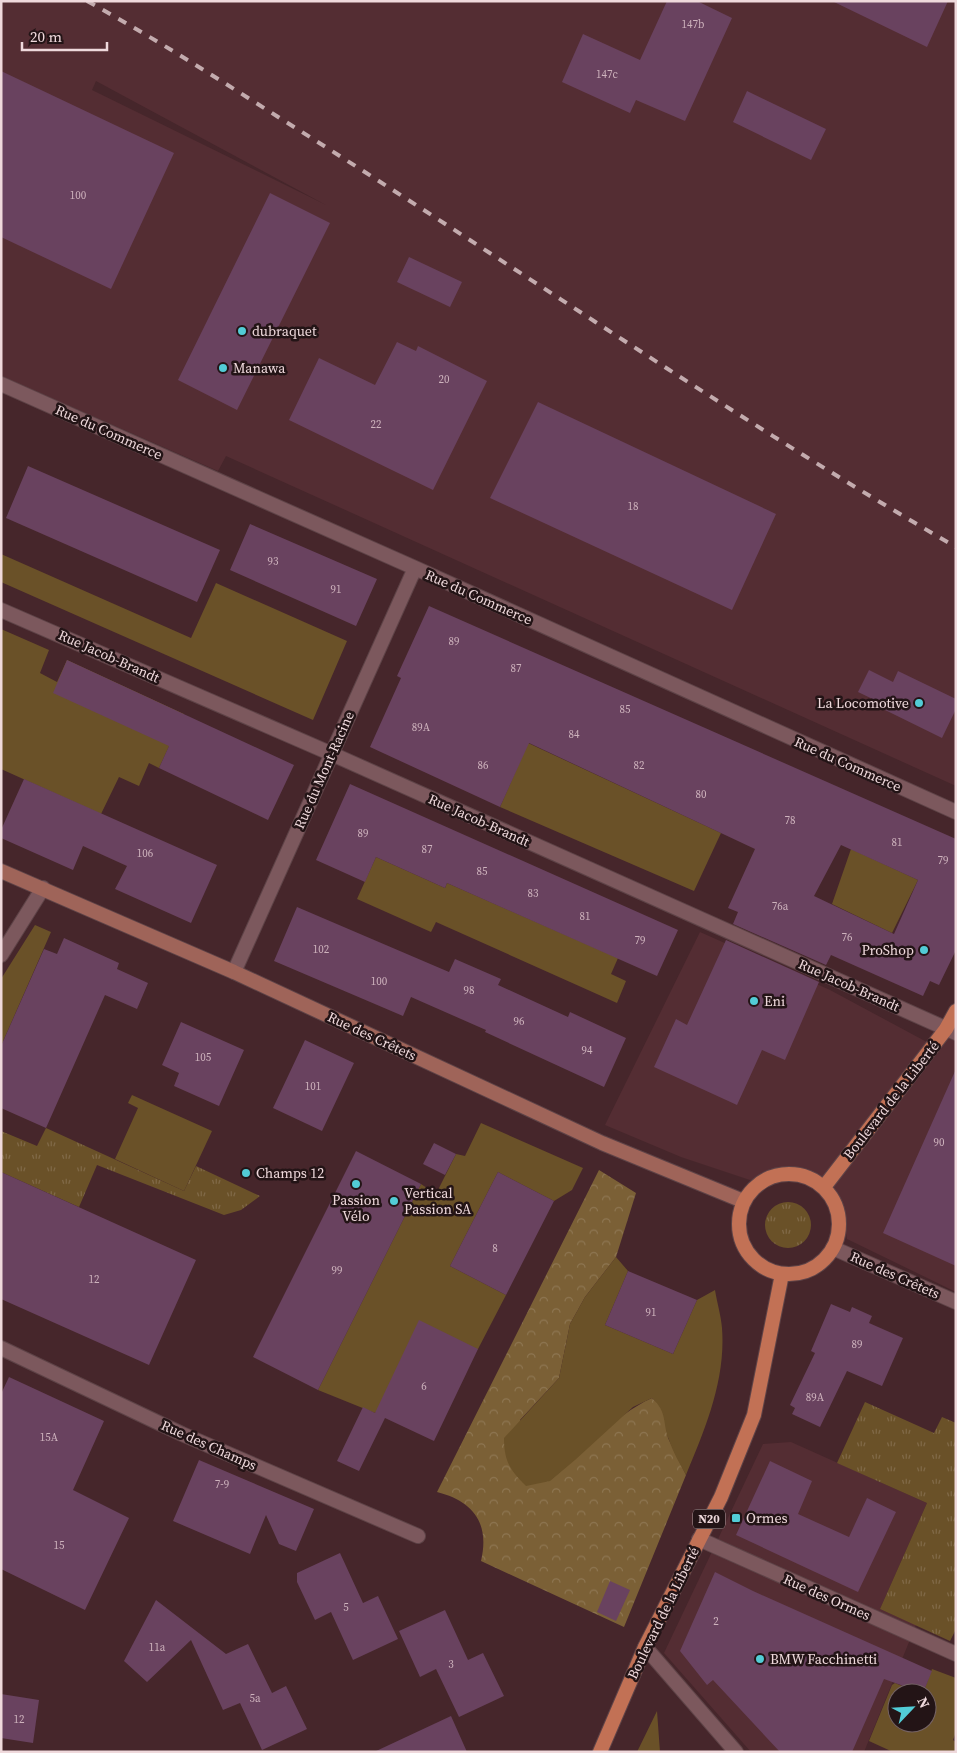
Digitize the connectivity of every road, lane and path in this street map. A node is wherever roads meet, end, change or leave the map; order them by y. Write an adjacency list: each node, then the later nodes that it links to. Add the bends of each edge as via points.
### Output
1 (1, 384): 2 (street, Rue du Commerce)
2 (415, 568): 4 (street, Rue du Mont-Racine); 5 (street, Rue du Commerce)
3 (1, 610): 4 (street, Rue Jacob-Brandt)
4 (332, 754): 9 (street, Rue du Mont-Racine); 11 (street, Rue Jacob-Brandt)
5 (956, 812)
6 (1, 871): 7 (main road, Rue des Crêtets)
7 (43, 888): 8 (street); 9 (main road, Rue des Crêtets)
8 (1, 954)
9 (234, 972): 13 (main road, Rue des Crêtets, via 602,1143)
10 (956, 1011): 11 (main road, Boulevard de la Liberté)
11 (951, 1031): 12 (main road, Boulevard de la Liberté)
12 (824, 1187): 13 (main road, via 796,1173 780,1174 765,1179); 14 (main road, via 839,1216)
13 (743, 1201): 15 (main road, via 738,1216 738,1232 744,1248 767,1270)
14 (833, 1248): 15 (main road, via 812,1269 798,1274); 16 (street, Rue des Crêtets)
15 (782, 1274): 19 (main road, Boulevard de la Liberté / N20, via 754,1415 721,1497)
16 (956, 1302)
17 (1, 1348): 18 (street, Rue des Champs, via 182,1434)
18 (418, 1536)
19 (699, 1539): 20 (main road, Boulevard de la Liberté / N20); 21 (street, Rue des Ormes)
20 (645, 1647): 22 (main road, Boulevard de la Liberté / N20); 23 (street)
21 (956, 1654)
22 (600, 1752)
23 (736, 1752)

